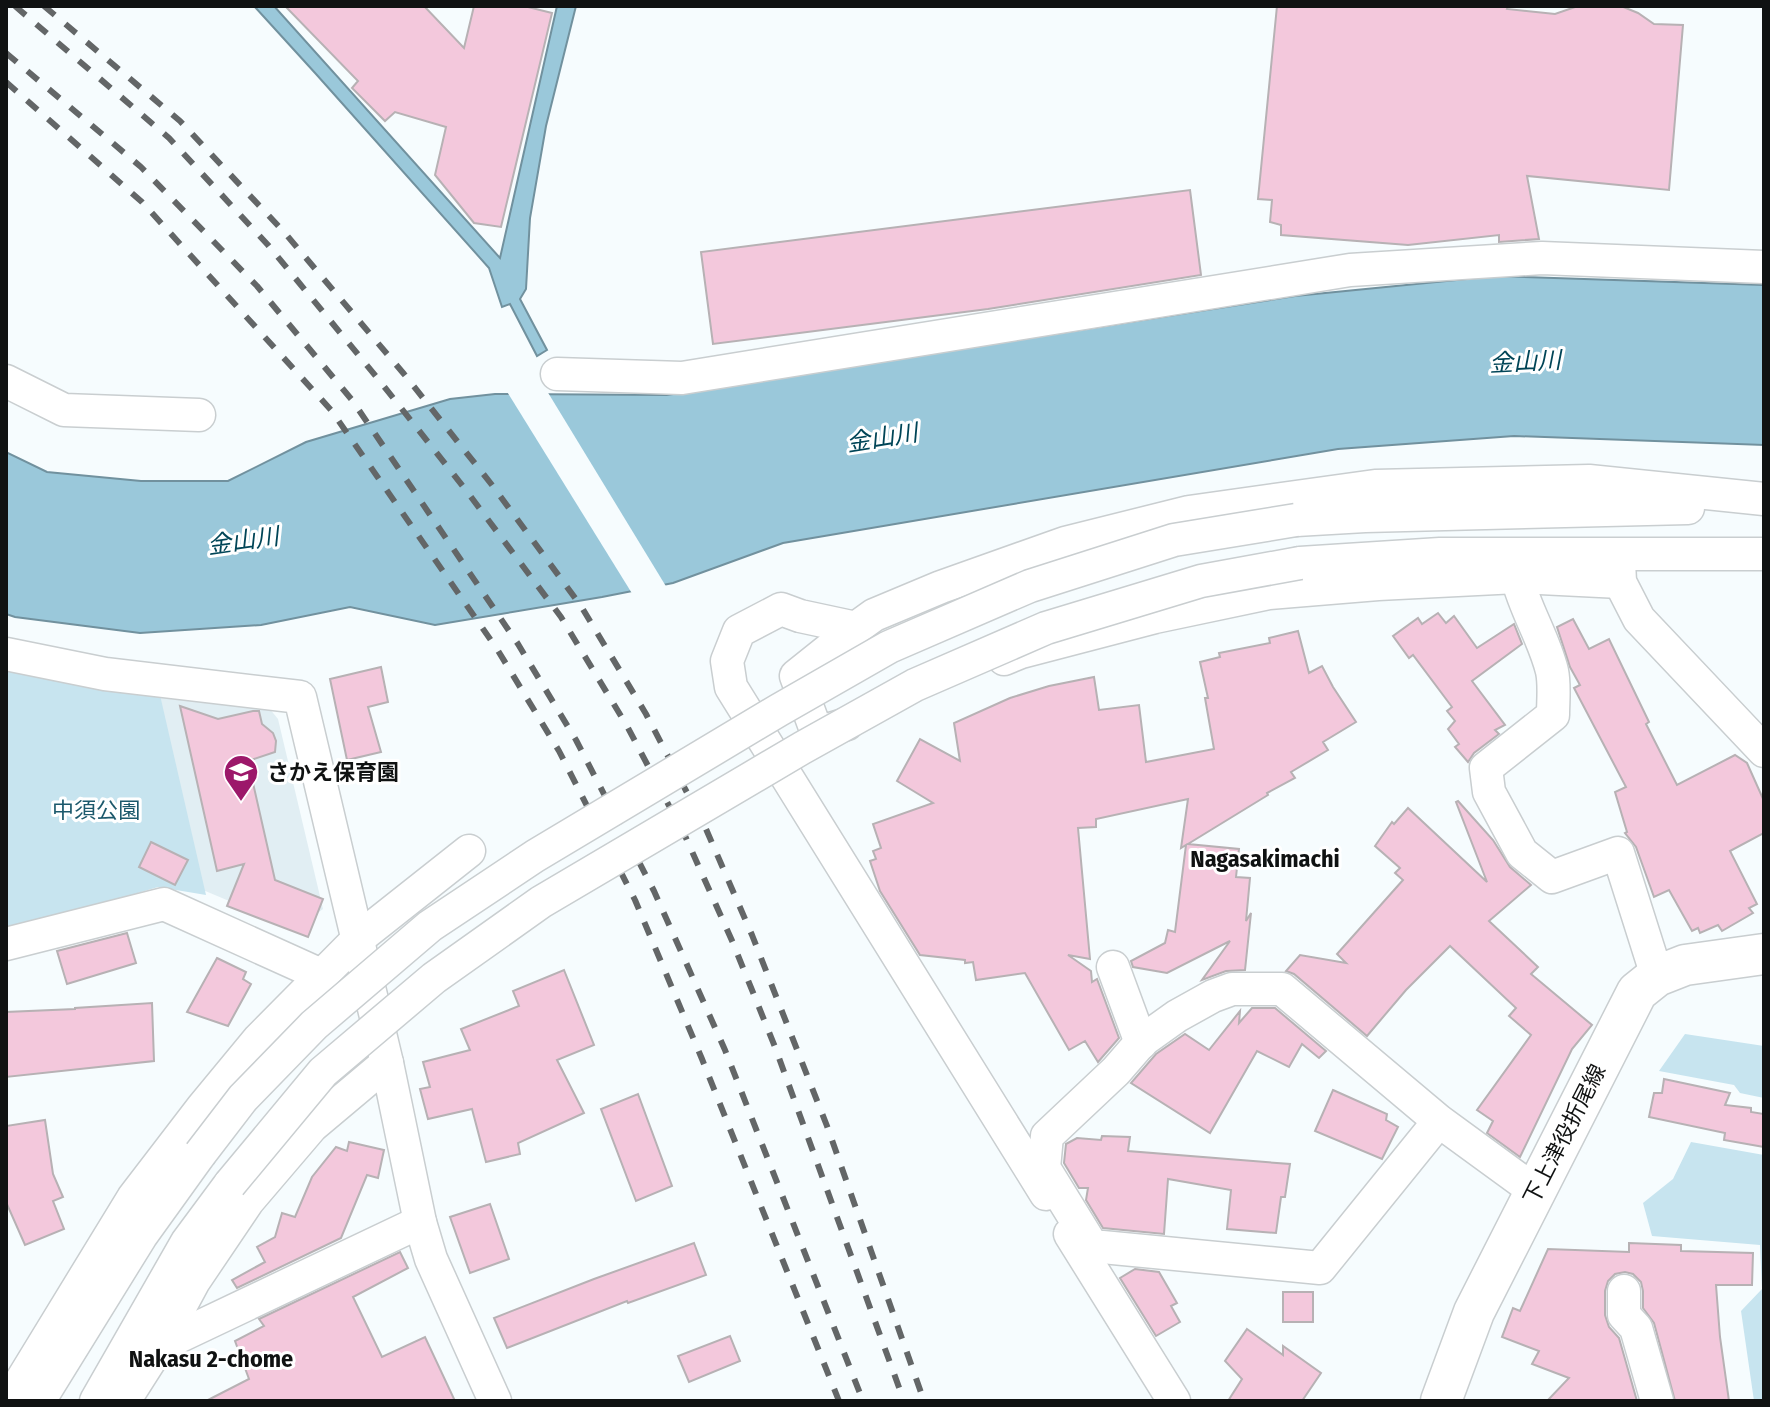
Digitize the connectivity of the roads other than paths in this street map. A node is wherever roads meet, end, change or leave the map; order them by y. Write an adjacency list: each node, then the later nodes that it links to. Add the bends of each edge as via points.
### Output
1 (1764, 267): 2 (street, via 1542,258 1350,270 682,378)
2 (557, 374)
3 (6, 381): 4 (street, via 64,410)
4 (199, 415)
5 (1764, 499): 10 (street, via 1589,481 1375,486 1220,507 1065,543 941,587)
6 (1764, 507): 28 (street, bridge, via 1296,520 1174,540 1030,586 889,647 535,856 430,926 314,1025 243,1098 200,1154 141,1236)
7 (1764, 554): 8 (street)
8 (1619, 568): 9 (street); 12 (street, via 1639,619); 29 (street, bridge, via 1440,554 1300,563 1201,581 1046,628 915,685 541,902 434,978 323,1072 187,1242)
9 (1517, 577): 10 (street, via 1269,593 1155,617 1021,652 908,707 817,733 796,676); 19 (street, via 1553,675 1553,715 1486,768 1489,792 1522,853 1552,877 1618,853)
10 (856, 628): 32 (street, via 781,609 739,631 727,661 731,687)
11 (6, 654): 14 (street, via 105,674 300,697)
12 (1763, 749)
13 (469, 851): 14 (street)
14 (359, 938): 18 (street); 21 (street)
15 (6, 944): 18 (street, via 164,904)
16 (1764, 954): 19 (main road, 下上津役折尾線, via 1685,965)
17 (1113, 967): 20 (street)
18 (321, 975): 27 (street, via 240,1062 133,1198)
19 (1657, 976): 23 (main road, 下上津役折尾線, via 1637,992)
20 (1141, 1043): 22 (street, via 1213,996 1232,989 1282,989); 22 (street, via 1047,1136 1044,1168 1092,1246 1320,1268)
21 (387, 1063): 24 (street); 26 (street, via 312,1126 248,1201 194,1281)
22 (1439, 1121): 23 (street)
23 (1535, 1191): 33 (main road, 下上津役折尾線, via 1474,1312)
24 (420, 1222): 26 (street); 31 (street, via 431,1259)
25 (1624, 1291): 34 (street, via 1624,1315 1636,1328)
26 (159, 1346): 30 (street)
27 (9, 1401)
28 (39, 1401)
29 (96, 1401)
30 (124, 1401)
31 (495, 1401)
32 (1174, 1401)
33 (1441, 1401)
34 (1657, 1401)

